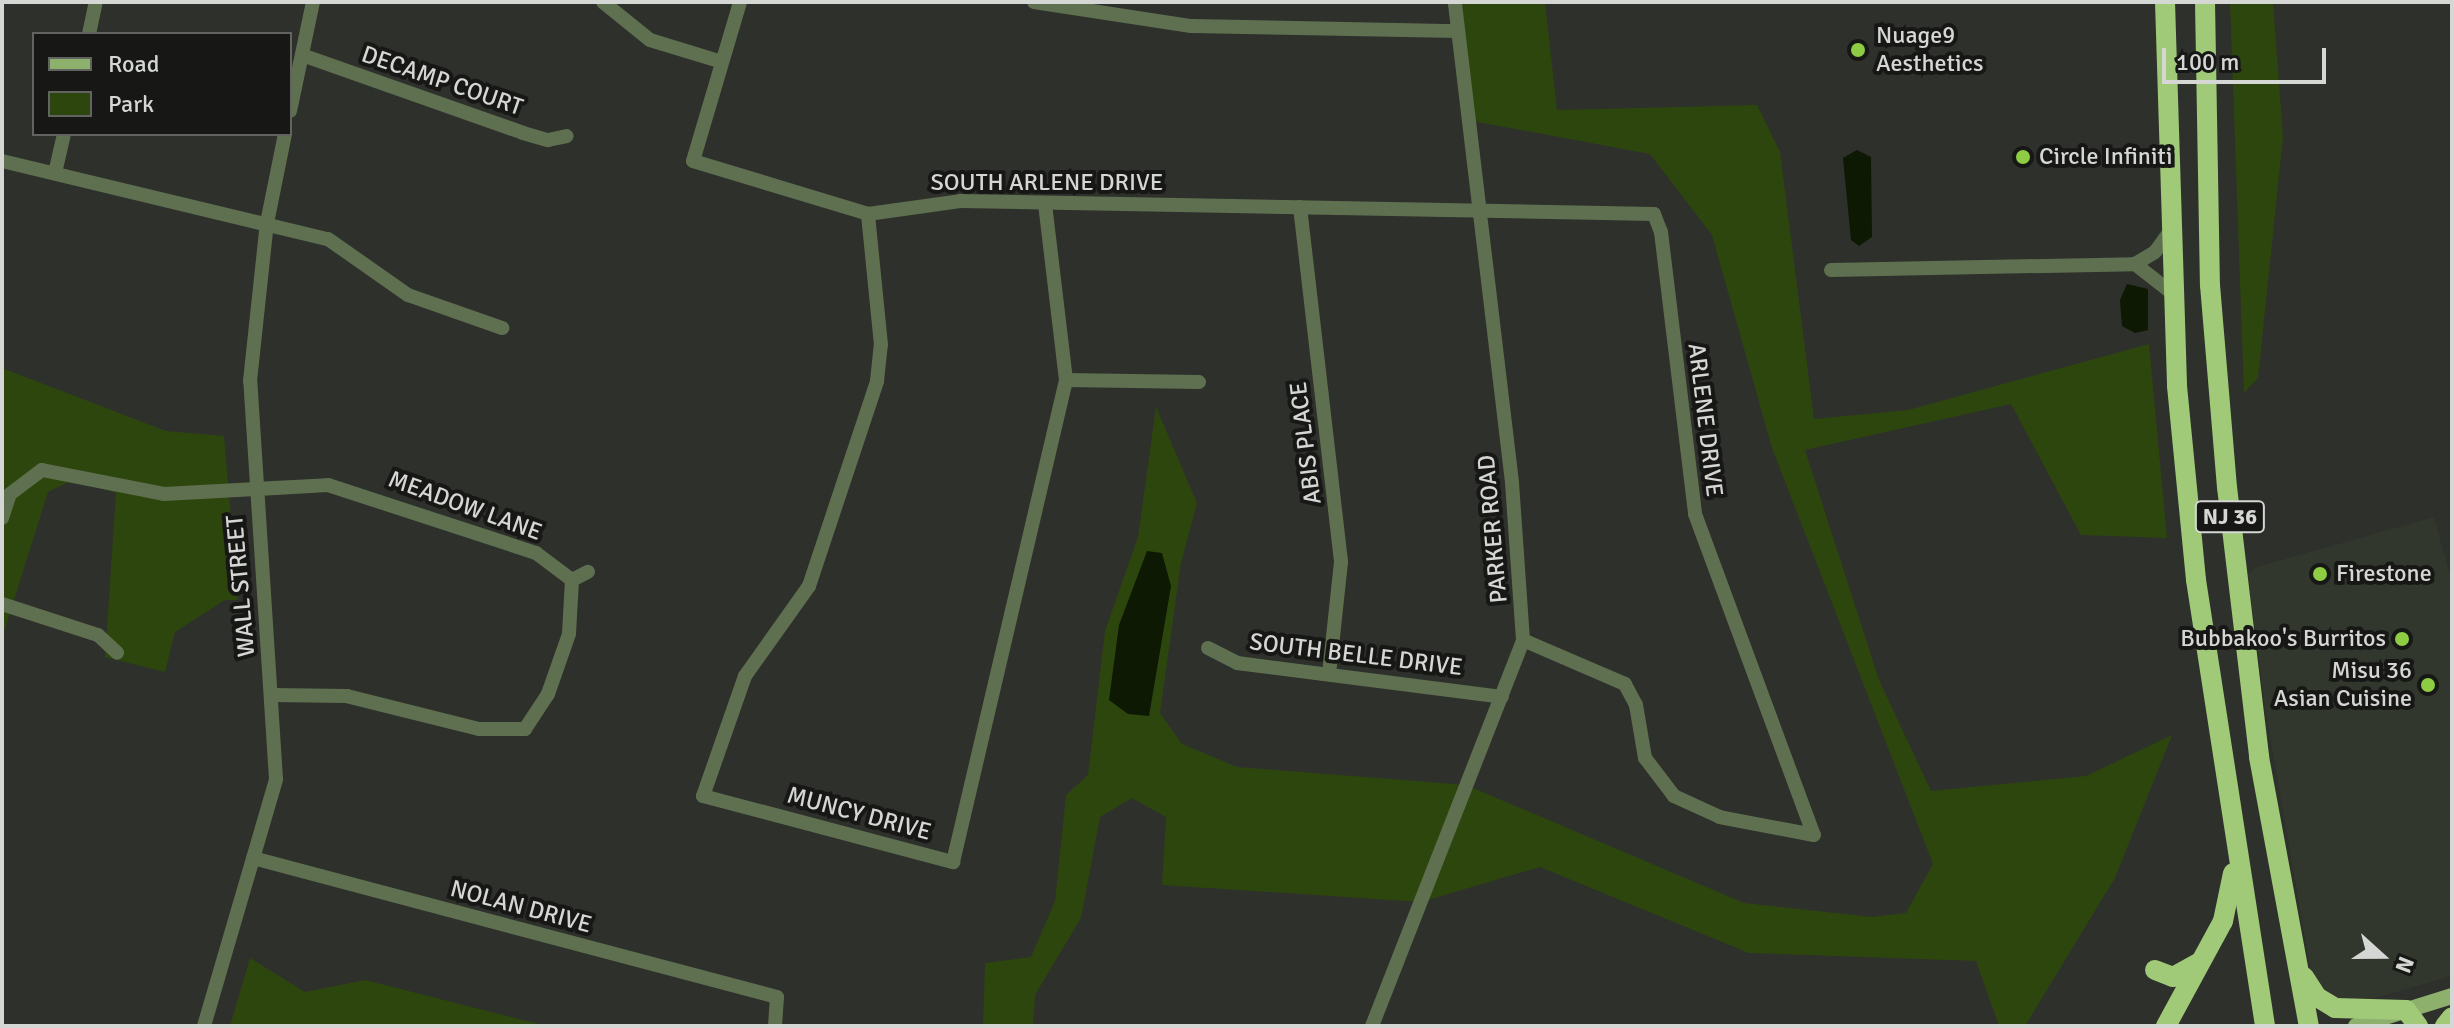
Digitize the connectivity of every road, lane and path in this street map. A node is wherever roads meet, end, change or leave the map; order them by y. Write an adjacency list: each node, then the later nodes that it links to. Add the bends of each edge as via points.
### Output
1 (96, 2): 10 (street)
2 (313, 2): 11 (street)
3 (603, 2): 12 (street, via 650,40)
4 (740, 2): 12 (street, SOUTH ARLENE DRIVE)
5 (1034, 2): 9 (street, via 1191,26)
6 (1455, 2): 9 (street, PARKER ROAD)
7 (2165, 2): 24 (highway, NJ 36)
8 (2205, 2): 48 (highway, NJ 36, via 2209,270 2219,415 2259,757)
9 (1458, 31): 21 (street, PARKER ROAD)
10 (89, 32)
11 (302, 55): 13 (street); 16 (street, DECAMP COURT, via 523,133 548,140)
12 (722, 62): 22 (street, SOUTH ARLENE DRIVE, via 687,165)
13 (292, 102)
14 (64, 136): 18 (street)
15 (285, 136): 23 (street, WALL STREET)
16 (567, 136)
17 (2, 161): 18 (street)
18 (55, 173): 23 (street)
19 (1045, 203): 20 (street, SOUTH ARLENE DRIVE); 22 (street, SOUTH ARLENE DRIVE, via 960,201); 29 (street, MUNCY DRIVE)
20 (1300, 207): 21 (street, SOUTH ARLENE DRIVE); 39 (street, ABIS PLACE, via 1341,562)
21 (1480, 211): 36 (street, PARKER ROAD, via 1522,578); 36 (street, ARLENE DRIVE, via 1639,211 1659,220 1695,514 1814,835 1720,817 1674,796 1645,758 1636,705 1625,684)
22 (868, 214): 44 (street, MUNCY DRIVE, via 881,345 877,381 809,586 745,676 697,800)
23 (267, 223): 28 (street, via 328,239 408,295); 31 (street, WALL STREET, via 251,353)
24 (2169, 233): 25 (street, via 2155,252); 27 (highway, NJ 36)
25 (2135, 264): 26 (street); 27 (street)
26 (1831, 270)
27 (2172, 293): 42 (highway, NJ 36, via 2196,580)
28 (502, 328)
29 (1066, 380): 30 (street); 44 (street, MUNCY DRIVE)
30 (1199, 382)
31 (256, 486): 32 (street, MEADOW LANE, via 164,494 42,470 10,494); 34 (street, MEADOW LANE, via 313,483 359,492 536,553); 40 (street, WALL STREET)
32 (2, 518)
33 (588, 572): 34 (street)
34 (572, 580): 40 (street, via 569,634 528,735 479,729 347,696)
35 (2, 604): 38 (street, via 98,635)
36 (1523, 640): 41 (street, PARKER ROAD)
37 (1208, 648): 39 (street, SOUTH BELLE DRIVE, via 1237,663)
38 (117, 653)
39 (1329, 674): 41 (street, SOUTH BELLE DRIVE)
40 (272, 695): 43 (street, WALL STREET, via 276,779)
41 (1502, 697): 54 (street, PARKER ROAD)
42 (2235, 857): 46 (highway, via 2223,921); 56 (highway, NJ 36)
43 (253, 858): 52 (street, WALL STREET); 53 (street, NOLAN DRIVE, via 777,997)
44 (953, 862): 45 (street)
45 (961, 876)
46 (2203, 960): 47 (highway, via 2173,977); 55 (highway)
47 (2155, 970)
48 (2300, 970): 51 (highway, via 2317,997 2335,1008); 57 (highway, NJ 36)
49 (2452, 996): 51 (main road)
50 (2452, 1017): 59 (highway)
51 (2412, 1018): 58 (main road)
52 (204, 1026)
53 (775, 1026)
54 (1372, 1026)
55 (2166, 1026)
56 (2265, 1026)
57 (2309, 1026)
58 (2356, 1026)
59 (2445, 1026)

